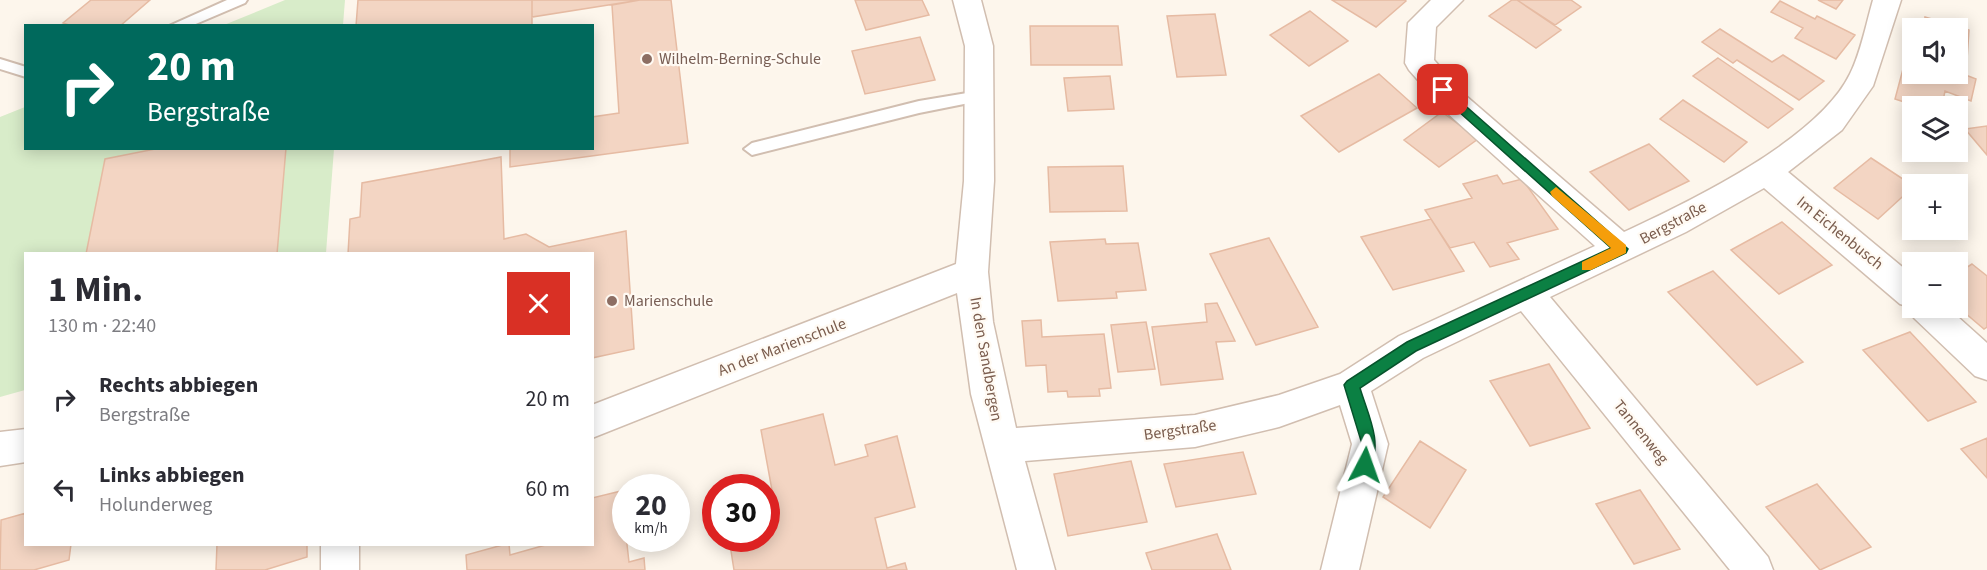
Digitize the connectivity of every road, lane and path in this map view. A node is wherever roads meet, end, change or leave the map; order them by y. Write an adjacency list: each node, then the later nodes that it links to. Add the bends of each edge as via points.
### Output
1 (240, 0): 5 (lane)
2 (967, 0): 8 (street, In den Sandbergen, via 979,46)
3 (1449, 0): 11 (street, via 1422,22 1419,63 1456,104)
4 (1887, 0): 10 (street, Bergstraße, via 1863,78 1832,122)
5 (181, 24)
6 (0, 64): 7 (lane)
7 (24, 71)
8 (979, 96): 9 (lane); 12 (street, In den Sandbergen, via 979,181)
9 (752, 149)
10 (1766, 172): 11 (street, Bergstraße); 13 (street, Im Eichenbusch)
11 (1621, 249): 14 (street, Bergstraße)
12 (972, 272): 18 (street, An der Marienschule); 20 (street, In den Sandbergen, via 976,322)
13 (1902, 286)
14 (1527, 293): 17 (street, Bergstraße, via 1412,347); 26 (street, Tannenweg)
15 (1937, 318): 16 (street)
16 (1987, 365)
17 (1352, 385): 20 (street, Bergstraße, via 1279,411 1195,431); 25 (street, via 1370,444)
18 (594, 421)
19 (24, 445): 21 (street)
20 (1003, 446): 24 (street, In den Sandbergen)
21 (0, 449)
22 (340, 546): 23 (street)
23 (340, 570)
24 (1036, 570)
25 (1340, 570)
26 (1754, 570)

